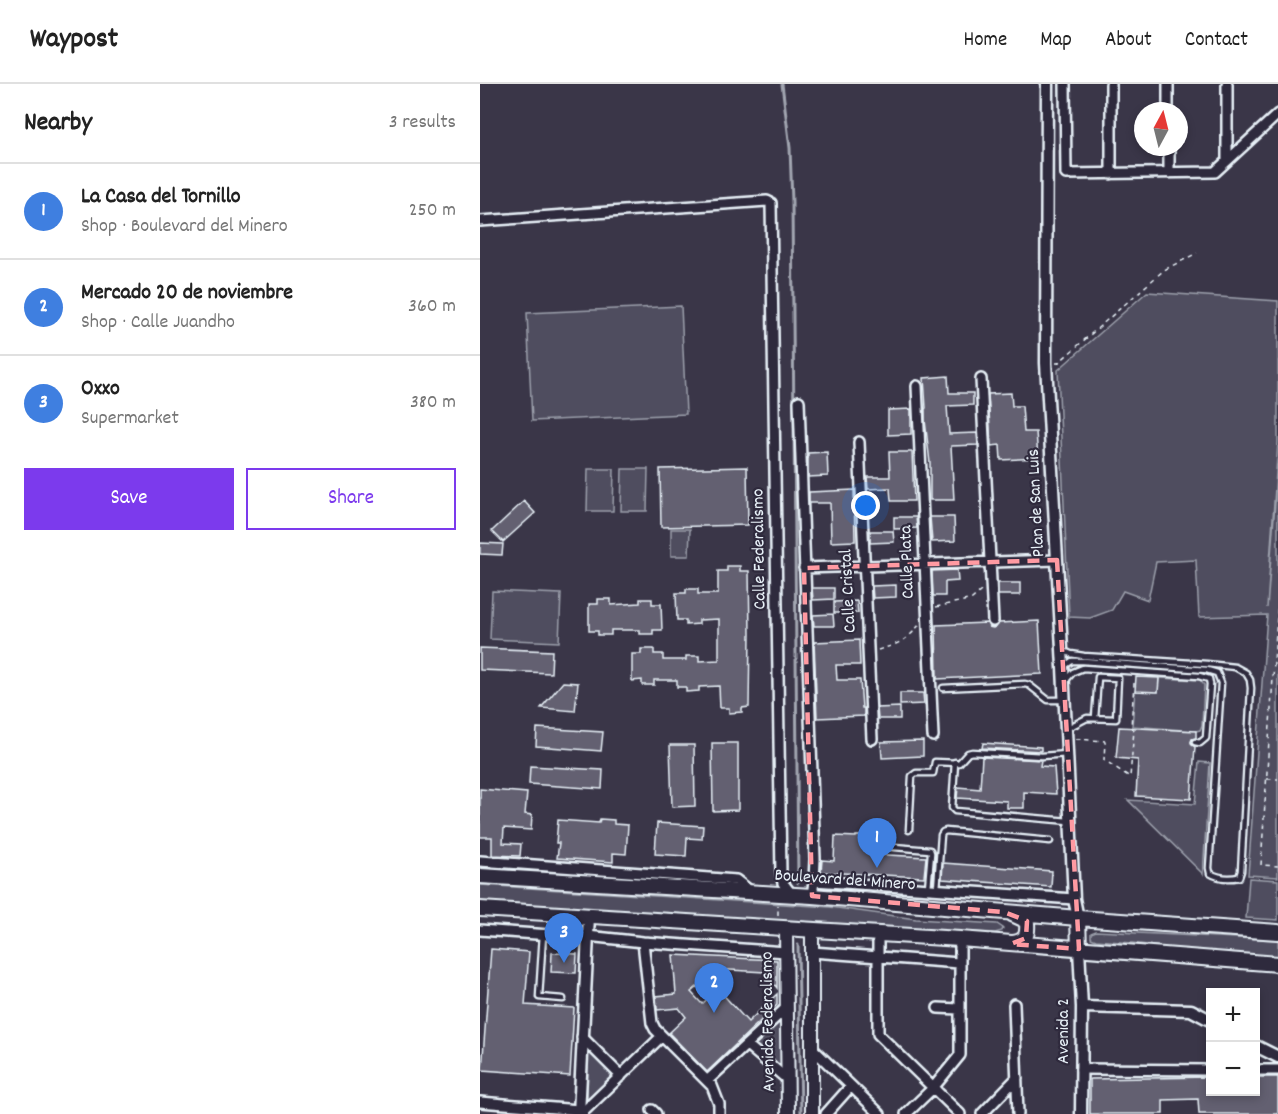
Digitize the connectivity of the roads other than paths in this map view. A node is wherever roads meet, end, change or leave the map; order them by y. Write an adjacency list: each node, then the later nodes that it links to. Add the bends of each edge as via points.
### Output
1 (1047, 84): 17 (street, Plan de San Luis, via 1046,363)
2 (1065, 84): 11 (street, via 1066,174)
3 (1111, 84): 11 (street)
4 (1168, 84): 6 (street)
5 (1227, 84): 9 (street)
6 (1168, 102)
7 (1278, 114): 9 (street)
8 (1168, 156): 10 (street)
9 (1227, 161): 10 (street, via 1215,172)
10 (1168, 173): 11 (street)
11 (1111, 174)
12 (480, 220): 44 (street, Calle Federalismo, via 766,201 771,204 781,875)
13 (981, 379): 18 (street)
14 (917, 386): 19 (street, Calle Plata)
15 (799, 401): 21 (street)
16 (859, 442): 20 (street, Calle Cristal)
17 (1057, 560): 18 (street); 23 (street, Plan de San Luis)
18 (990, 562): 19 (street); 22 (street)
19 (925, 564): 20 (street); 30 (street, Calle Plata)
20 (865, 566): 21 (street); 31 (street, Calle Cristal)
21 (804, 568): 41 (street)
22 (993, 621)
23 (1062, 650): 24 (street, Plan de San Luis); 24 (lane, via 1084,656 1234,667 1246,673 1251,688 1239,877 1216,876 1209,868 1221,683 1217,673 1083,661)
24 (1063, 667): 25 (street, Plan de San Luis)
25 (1064, 682): 27 (street, Plan de San Luis); 32 (lane, via 1083,668 1209,679 1206,738)
26 (943, 688): 27 (lane, via 1025,684 1048,700)
27 (1064, 700): 29 (street, Plan de San Luis)
28 (1095, 718): 28 (lane, via 1116,719 1118,678 1098,677); 29 (lane, via 1087,718)
29 (1066, 734): 33 (street, Plan de San Luis)
30 (933, 736)
31 (872, 739)
32 (1195, 742)
33 (1067, 754): 34 (lane, via 970,752 961,762); 35 (street, Plan de San Luis)
34 (955, 762): 35 (lane, via 955,811); 36 (lane, via 935,762 933,772 914,774)
35 (1070, 821): 46 (street, Plan de San Luis)
36 (909, 830)
37 (1050, 841): 42 (lane, via 945,831 941,835)
38 (882, 846): 42 (lane, via 930,850)
39 (480, 861): 43 (street, via 736,880)
40 (480, 876): 43 (main road, Boulevard del Minero)
41 (813, 881): 42 (street); 45 (street)
42 (933, 889): 46 (street)
43 (752, 893): 44 (main road, Boulevard del Minero)
44 (785, 895): 45 (main road, Boulevard del Minero)
45 (812, 896): 48 (main road, Boulevard del Minero)
46 (1074, 899): 50 (street, Plan de San Luis)
47 (480, 909): 49 (main road)
48 (1004, 912): 50 (main road, Boulevard del Minero); 60 (main road, via 1027,923 1026,938)
49 (589, 916): 51 (main road); 55 (street, via 565,929); 57 (street)
50 (1078, 918): 54 (main road, Boulevard del Minero); 61 (main road)
51 (782, 928): 53 (main road); 62 (main road, Avenida Federalismo)
52 (480, 930): 55 (street)
53 (812, 930): 56 (main road); 63 (main road)
54 (1278, 932)
55 (543, 934): 67 (lane, via 539,998)
56 (878, 934): 58 (main road); 64 (street)
57 (587, 936): 59 (street); 75 (street)
58 (960, 939): 60 (main road); 65 (street)
59 (643, 942): 62 (street); 74 (street, via 652,1023)
60 (1011, 944): 61 (main road)
61 (1079, 949): 66 (main road); 71 (street, Avenida 2)
62 (786, 952): 69 (main road, Avenida Federalismo)
63 (812, 952): 64 (street); 77 (main road)
64 (878, 956): 65 (street); 89 (street, via 878,1034)
65 (959, 963): 72 (street)
66 (1278, 964)
67 (563, 999)
68 (1014, 1004): 85 (street)
69 (786, 1008): 76 (street); 86 (main road, Avenida Federalismo)
70 (938, 1008): 72 (street)
71 (1082, 1008): 73 (street, via 1191,1010); 80 (street, Avenida 2)
72 (959, 1009): 89 (street, via 960,1055)
73 (1206, 1018)
74 (662, 1036): 84 (street); 87 (street)
75 (582, 1037): 84 (street); 91 (street)
76 (747, 1045): 86 (street); 87 (street)
77 (812, 1048): 88 (street); 94 (main road)
78 (1260, 1048): 79 (street)
79 (1278, 1058)
80 (1081, 1068): 81 (street); 101 (street, Avenida 2)
81 (1206, 1070)
82 (1260, 1070): 83 (street)
83 (1278, 1070)
84 (621, 1076): 91 (street)
85 (1017, 1078): 99 (street); 100 (street)
86 (788, 1080): 93 (main road, Avenida Federalismo)
87 (707, 1081): 92 (street, via 719,1104)
88 (851, 1086): 95 (street); 96 (street)
89 (933, 1088): 97 (street); 98 (street)
90 (480, 1102): 91 (street)
91 (581, 1113)
92 (719, 1114)
93 (788, 1114)
94 (812, 1114)
95 (826, 1114)
96 (880, 1114)
97 (906, 1114)
98 (960, 1114)
99 (982, 1114)
100 (1018, 1114)
101 (1081, 1114)

